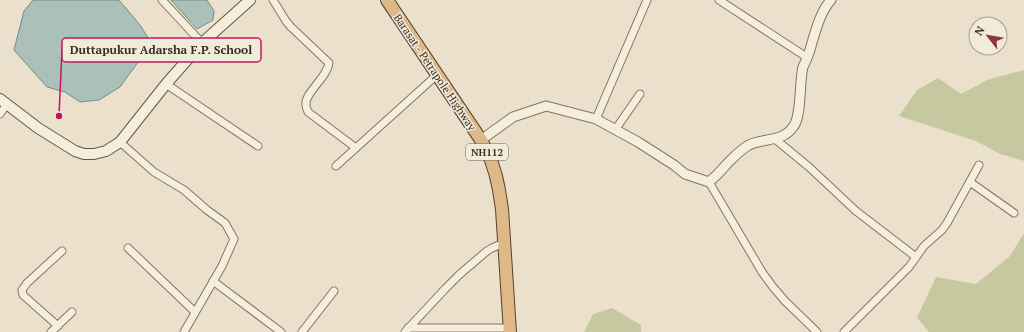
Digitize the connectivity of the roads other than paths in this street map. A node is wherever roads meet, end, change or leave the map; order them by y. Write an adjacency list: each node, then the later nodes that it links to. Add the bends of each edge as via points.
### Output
1 (162, 0): 8 (street)
2 (250, 0): 8 (main road)
3 (273, 0): 21 (street, via 291,27 329,63 326,73 307,97 308,112)
4 (387, 0): 10 (highway, Barasat - Petrapole Highway / NH112)
5 (647, 0): 15 (street)
6 (719, 0): 9 (street)
7 (831, 0): 9 (street, via 822,15)
8 (202, 43): 11 (main road)
9 (808, 58): 17 (street, via 803,68 798,116 794,127)
10 (438, 74): 18 (highway, Barasat - Petrapole Highway / NH112); 21 (street)
11 (166, 84): 19 (main road); 20 (street)
12 (640, 94): 16 (street)
13 (4, 102): 14 (street); 19 (main road, via 38,128 75,151 94,154 106,151)
14 (0, 114)
15 (596, 119): 16 (street); 18 (street, via 546,106 513,117)
16 (615, 130): 24 (street, via 638,142 685,174)
17 (775, 139): 24 (street, via 748,145); 30 (street, via 853,208)
18 (481, 140): 27 (highway, Barasat - Petrapole Highway / NH112, via 491,160 499,190)
19 (120, 142): 31 (street, via 154,172 184,190 225,223 234,239)
20 (258, 146)
21 (356, 148): 23 (street)
22 (979, 165): 25 (street)
23 (336, 166)
24 (709, 182): 42 (street, via 762,272 785,301)
25 (970, 182): 26 (street); 30 (street, via 942,230)
26 (1014, 213)
27 (504, 242): 36 (street, via 487,251 465,269); 37 (highway, Barasat - Petrapole Highway / NH112)
28 (128, 248): 34 (street)
29 (62, 251): 35 (street, via 22,290 23,295)
30 (916, 257): 43 (street)
31 (213, 281): 34 (street); 40 (street)
32 (334, 291): 41 (street)
33 (72, 312): 35 (street)
34 (195, 312): 39 (street)
35 (58, 326): 38 (street)
36 (407, 330): 37 (street)
37 (510, 330)
38 (51, 332)
39 (184, 332)
40 (281, 332)
41 (302, 332)
42 (817, 332)
43 (844, 332)

